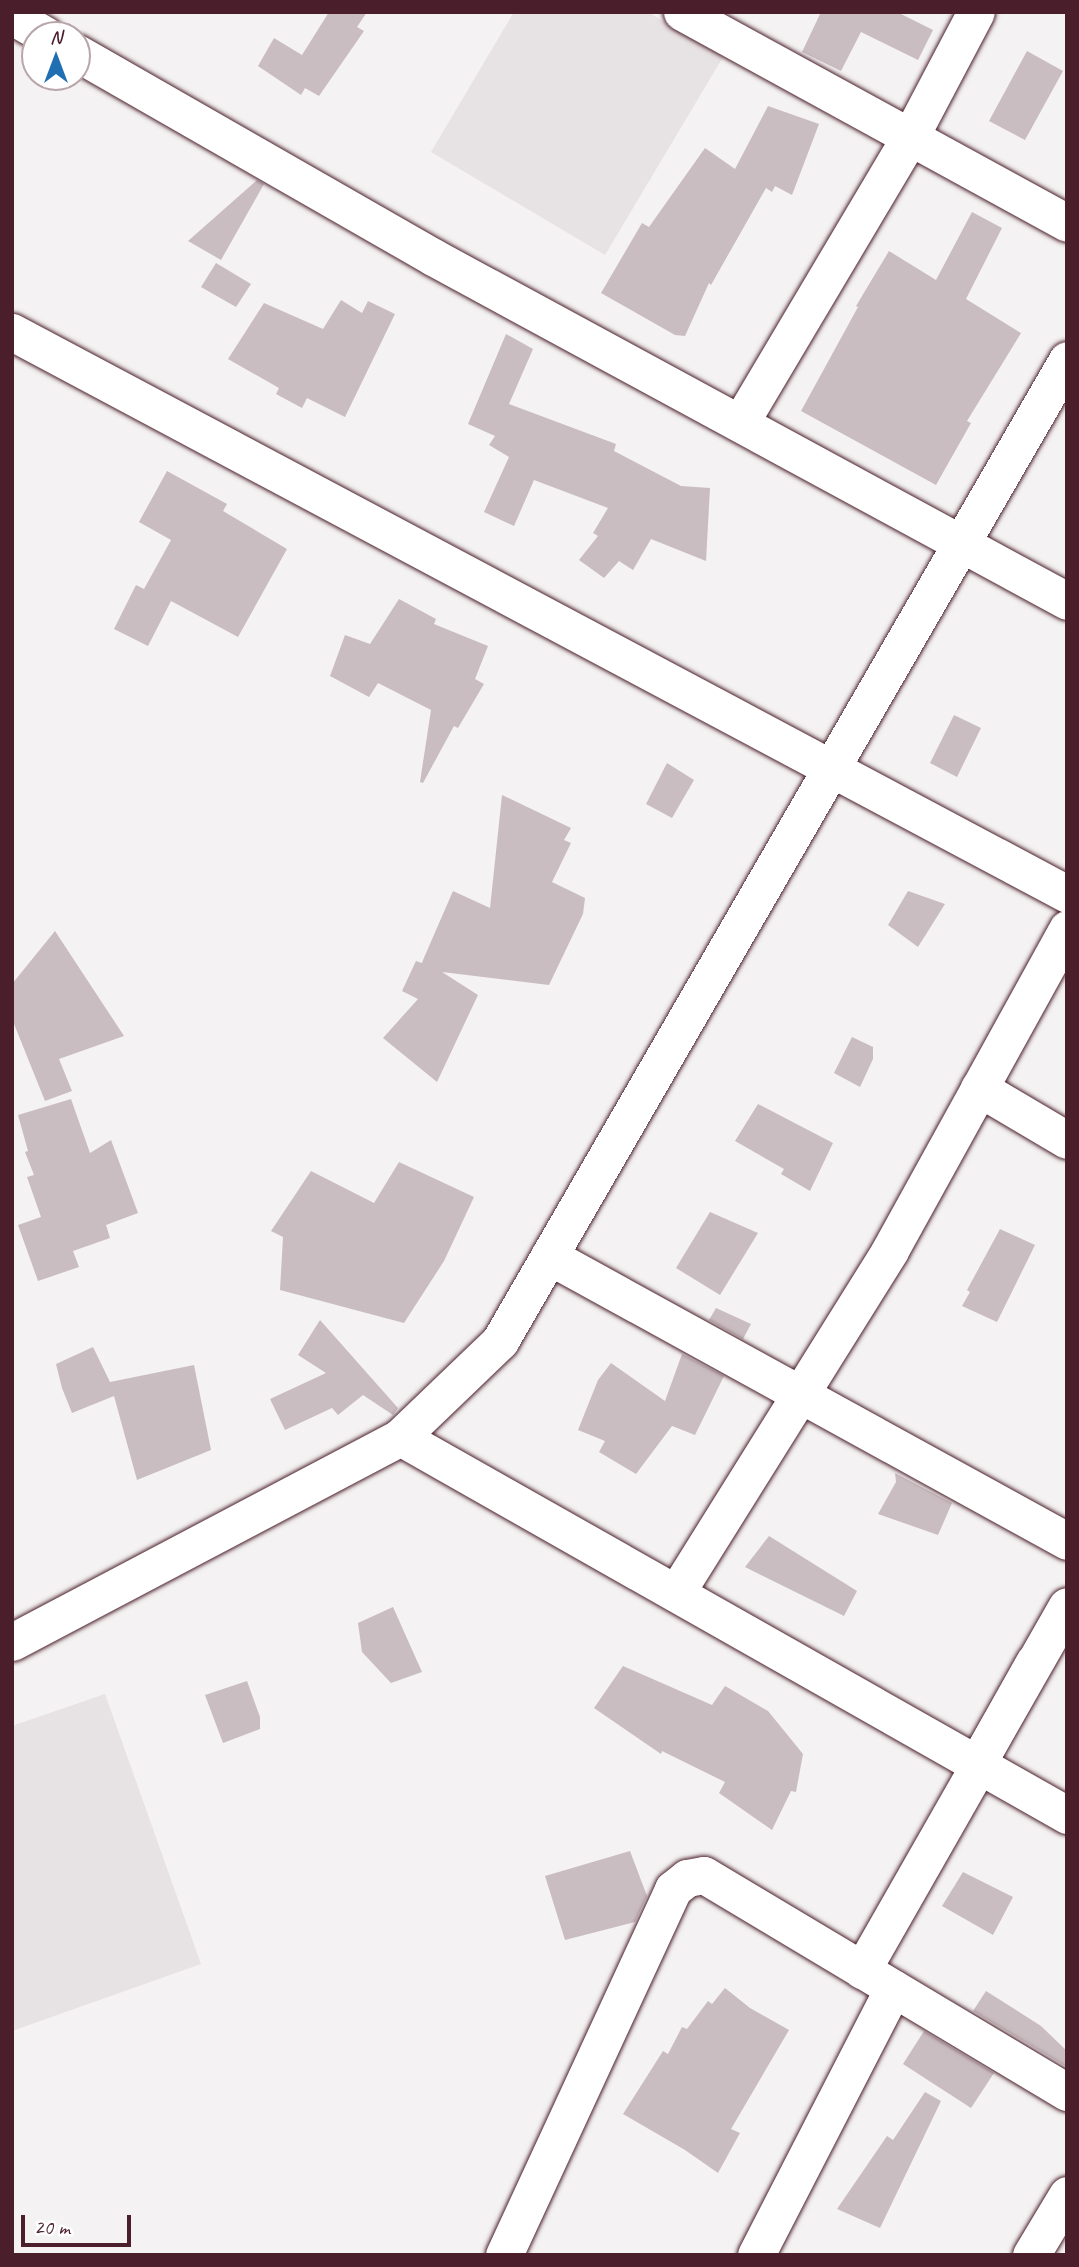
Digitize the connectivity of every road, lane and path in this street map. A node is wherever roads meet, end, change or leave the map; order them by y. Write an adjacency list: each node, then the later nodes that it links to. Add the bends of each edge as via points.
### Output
1 (682, 12): 4 (street)
2 (976, 12): 4 (street)
3 (91, 61): 8 (street, via 433,257)
4 (910, 137): 5 (street); 8 (street)
5 (1067, 223)
6 (12, 332): 11 (street)
7 (1067, 360): 9 (street)
8 (740, 423): 9 (street)
9 (962, 544): 10 (street); 11 (street)
10 (1067, 601)
11 (833, 769): 12 (street); 16 (street)
12 (1067, 894)
13 (1067, 929): 14 (street)
14 (979, 1088): 15 (street); 17 (street, via 890,1250)
15 (1067, 1140)
16 (550, 1256): 17 (street); 18 (street, via 500,1341)
17 (801, 1394): 19 (street); 20 (street)
18 (400, 1437): 20 (street); 22 (street)
19 (1067, 1541)
20 (676, 1593): 24 (street)
21 (1067, 1606): 23 (street, via 979,1760)
22 (12, 1642)
23 (1034, 1662)
24 (979, 1765): 25 (street); 26 (street)
25 (1067, 1815)
26 (877, 1979): 27 (street); 29 (street, via 704,1875 687,1878 673,1889); 30 (street)
27 (1067, 2092)
28 (1067, 2195): 31 (street)
29 (504, 2255)
30 (756, 2255)
31 (1031, 2255)

